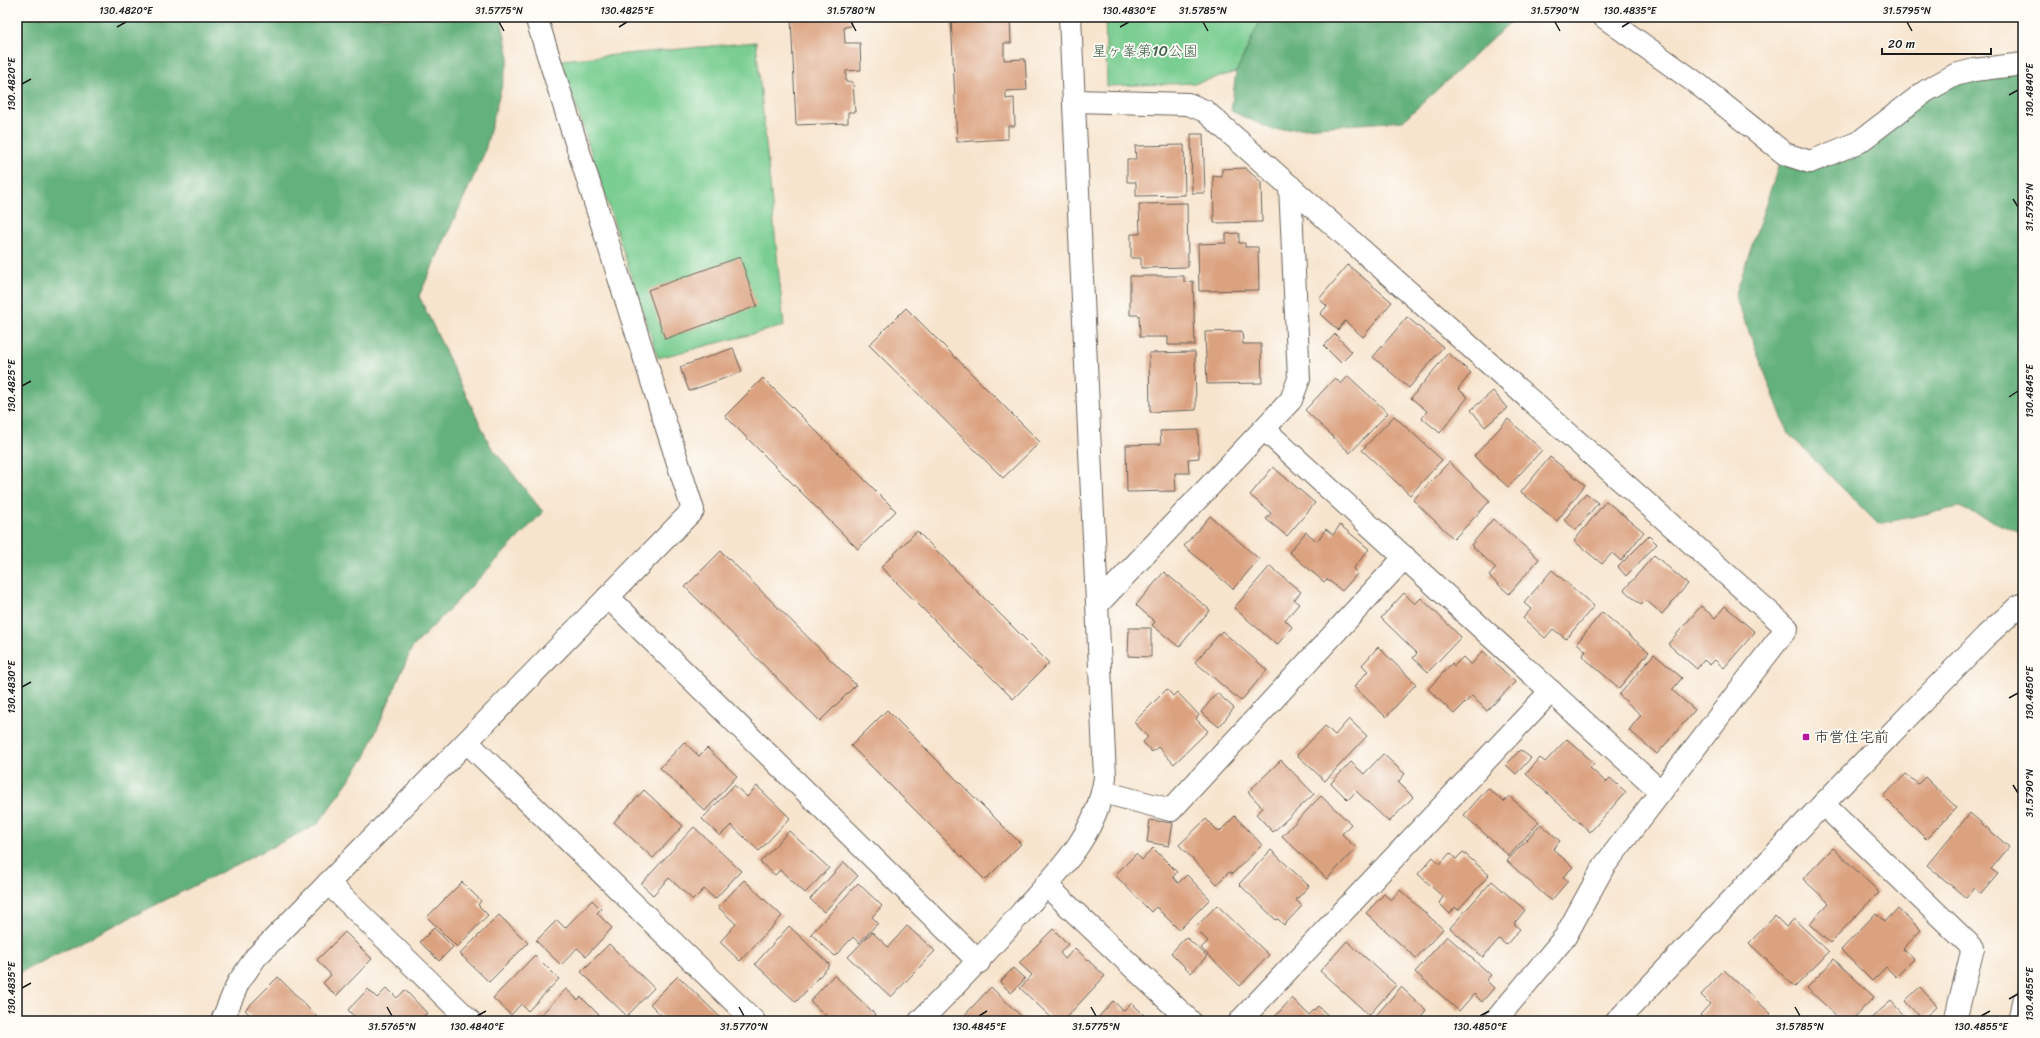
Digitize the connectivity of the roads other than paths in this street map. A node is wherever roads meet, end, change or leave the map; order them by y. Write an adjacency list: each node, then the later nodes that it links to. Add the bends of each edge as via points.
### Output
1 (536, 17): 9 (street, via 693,510)
2 (1070, 17): 5 (street)
3 (1604, 17): 4 (street, via 1699,85 1785,154 1810,162 1859,142 1926,91 1955,75)
4 (2023, 64)
5 (1074, 101): 6 (street, via 1188,104 1206,111); 10 (street)
6 (1290, 186): 7 (street, via 1299,379 1291,400); 15 (street, via 1787,628)
7 (1264, 429): 8 (street); 10 (street)
8 (1405, 557): 12 (street); 14 (street, via 1171,810)
9 (608, 597): 13 (street); 19 (street)
10 (1098, 604): 14 (street, via 1105,777)
11 (2023, 604): 16 (street, via 1986,636)
12 (1551, 691): 15 (street); 26 (street)
13 (467, 742): 17 (street); 23 (street)
14 (1103, 792): 18 (street, via 1090,826 1072,856)
15 (1661, 792): 27 (street, via 1604,866 1565,937)
16 (1823, 804): 28 (street); 29 (street, via 1973,948)
17 (328, 883): 21 (street, via 256,957 238,983); 22 (street)
18 (1046, 885): 19 (street); 25 (street)
19 (979, 962): 24 (street)
20 (2023, 1002): 30 (street)
21 (222, 1021)
22 (470, 1021)
23 (754, 1021)
24 (920, 1021)
25 (1190, 1021)
26 (1240, 1021)
27 (1495, 1021)
28 (1617, 1021)
29 (1955, 1021)
30 (2019, 1021)

